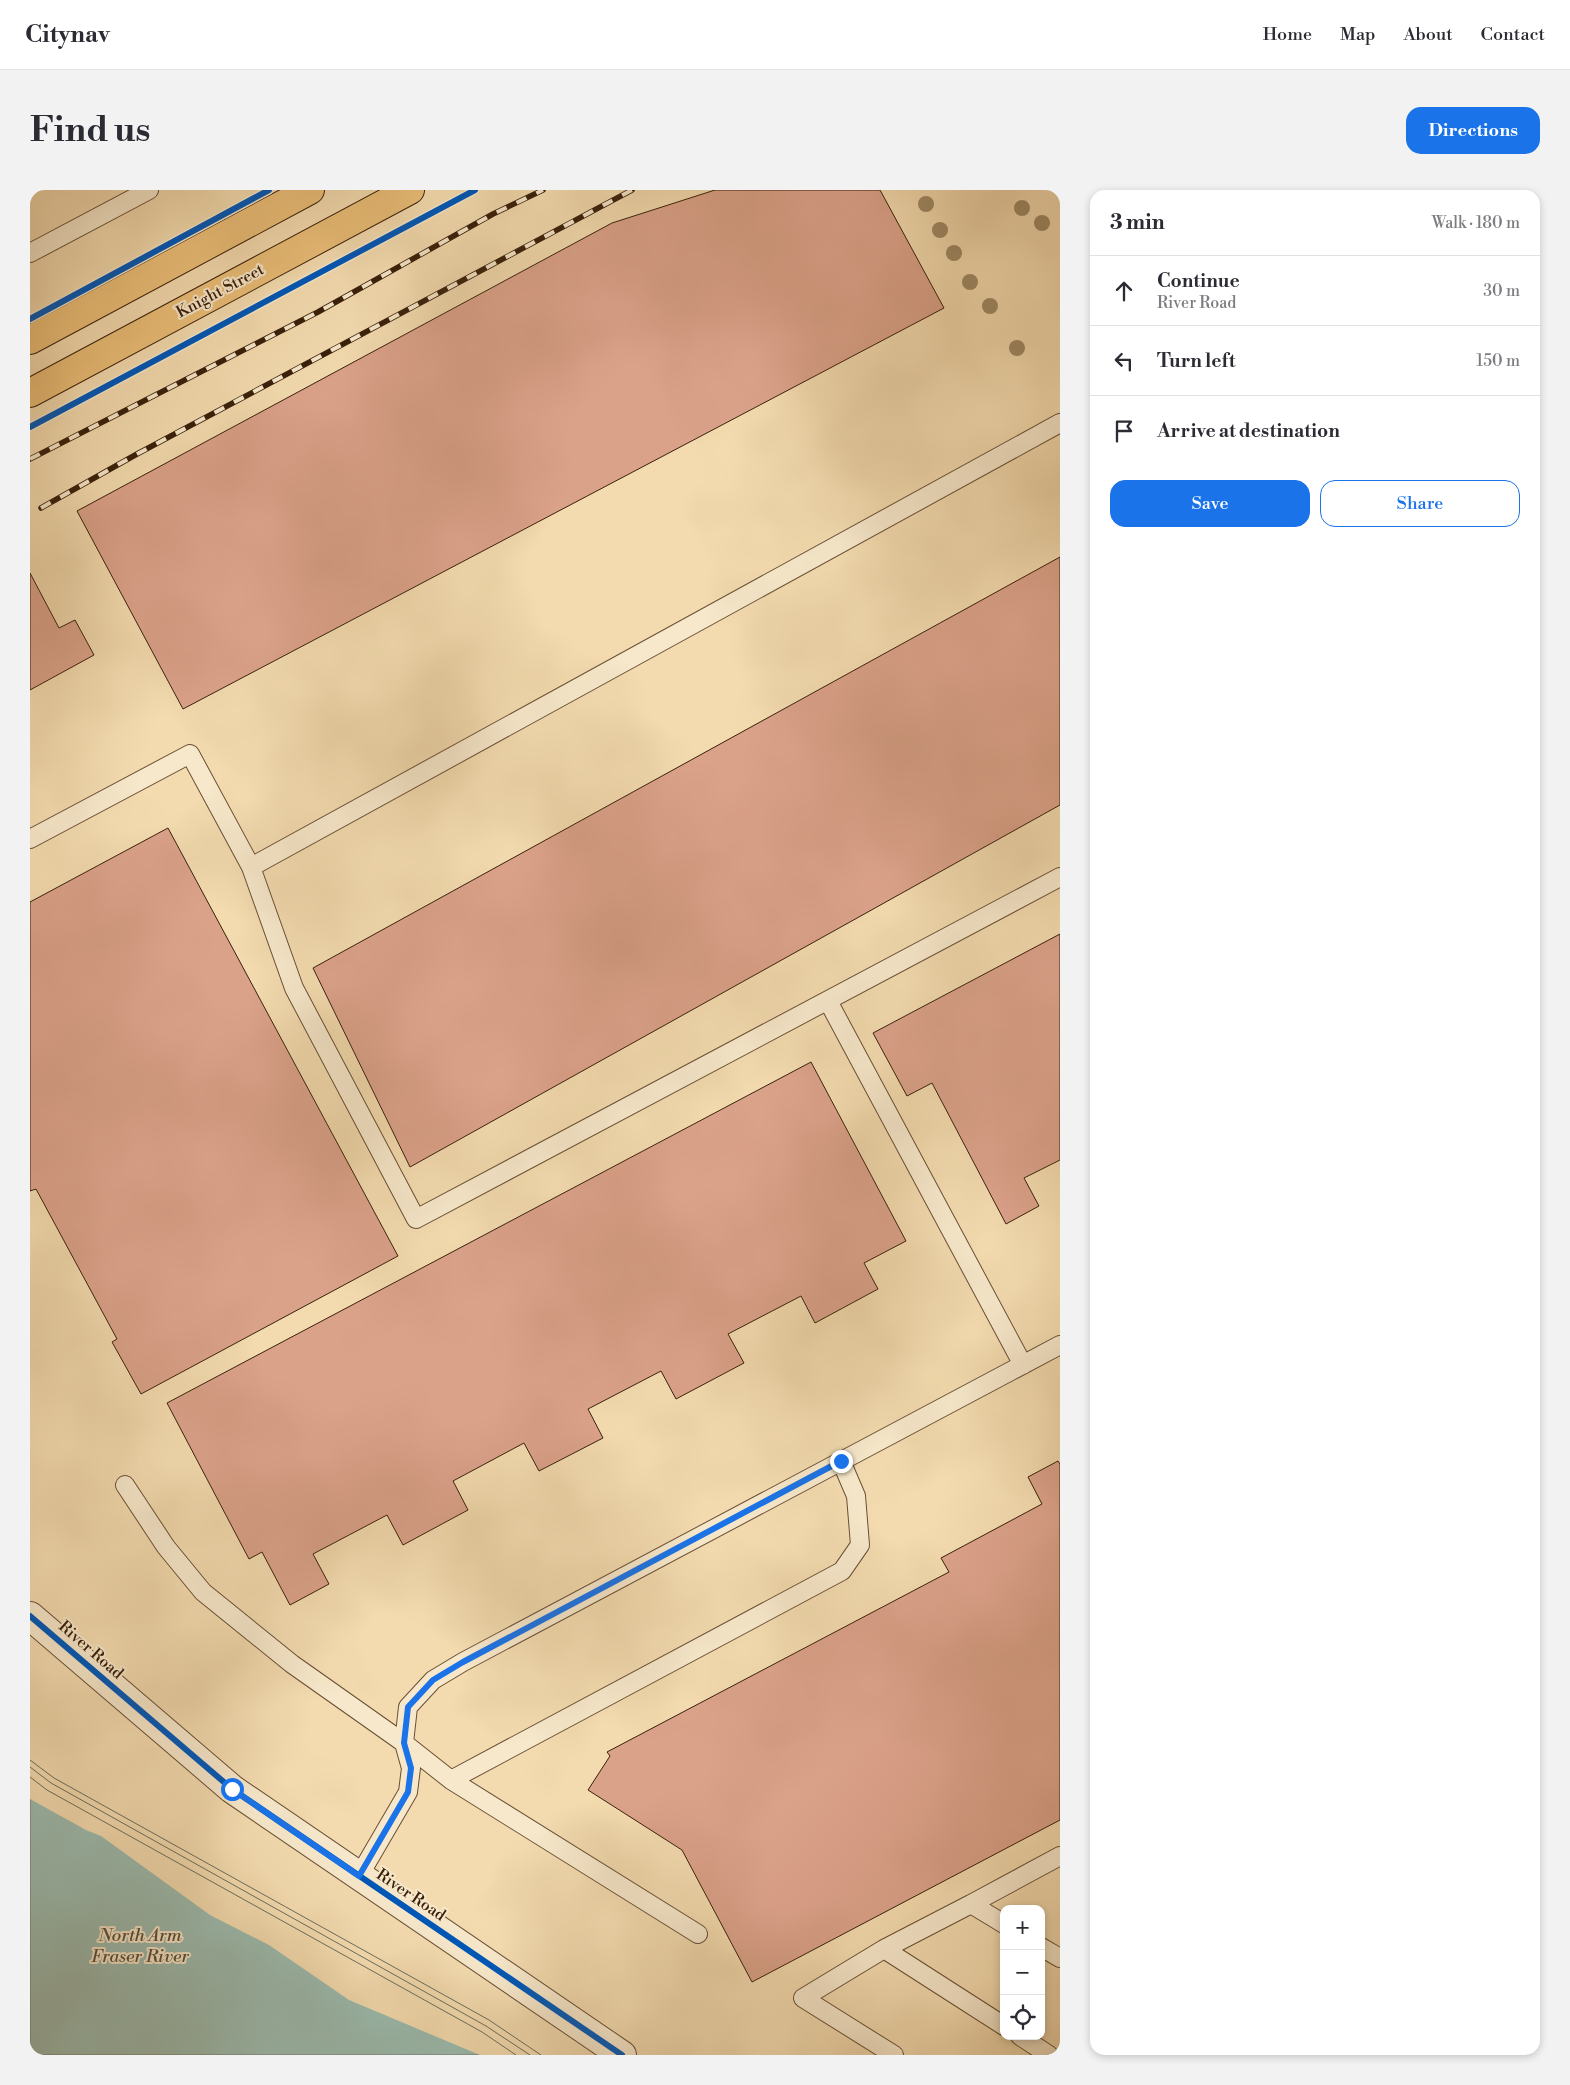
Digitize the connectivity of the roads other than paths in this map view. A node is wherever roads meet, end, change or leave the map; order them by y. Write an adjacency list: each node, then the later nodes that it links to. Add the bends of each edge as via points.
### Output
1 (149, 190): 4 (lane)
2 (310, 190): 5 (highway)
3 (410, 190): 6 (highway, Knight Street)
4 (30, 253)
5 (30, 340)
6 (30, 393)
7 (1060, 423): 9 (lane)
8 (30, 838): 9 (lane, via 190,754)
9 (251, 867): 11 (lane, via 294,988 416,1219)
10 (1060, 877): 11 (lane)
11 (828, 1001): 13 (lane)
12 (1060, 1345): 13 (lane)
13 (1023, 1365): 14 (lane)
14 (841, 1461): 17 (lane, via 433,1680 408,1707); 18 (lane, via 856,1496 860,1545 842,1571)
15 (125, 1485): 17 (lane, via 166,1547 203,1592 292,1664)
16 (30, 1616): 20 (street, River Road, via 232,1789)
17 (404, 1743): 18 (lane); 20 (lane, via 411,1768 408,1792)
18 (451, 1780): 23 (lane)
19 (1060, 1856): 21 (lane)
20 (359, 1876): 29 (street, River Road)
21 (971, 1904): 22 (lane); 24 (lane)
22 (1000, 1922)
23 (698, 1934)
24 (884, 1949): 27 (lane); 30 (lane, via 803,1998)
25 (1045, 1949): 26 (lane)
26 (1060, 1958)
27 (1000, 2023)
28 (1026, 2040): 31 (lane)
29 (622, 2055)
30 (894, 2055)
31 (1049, 2055)

